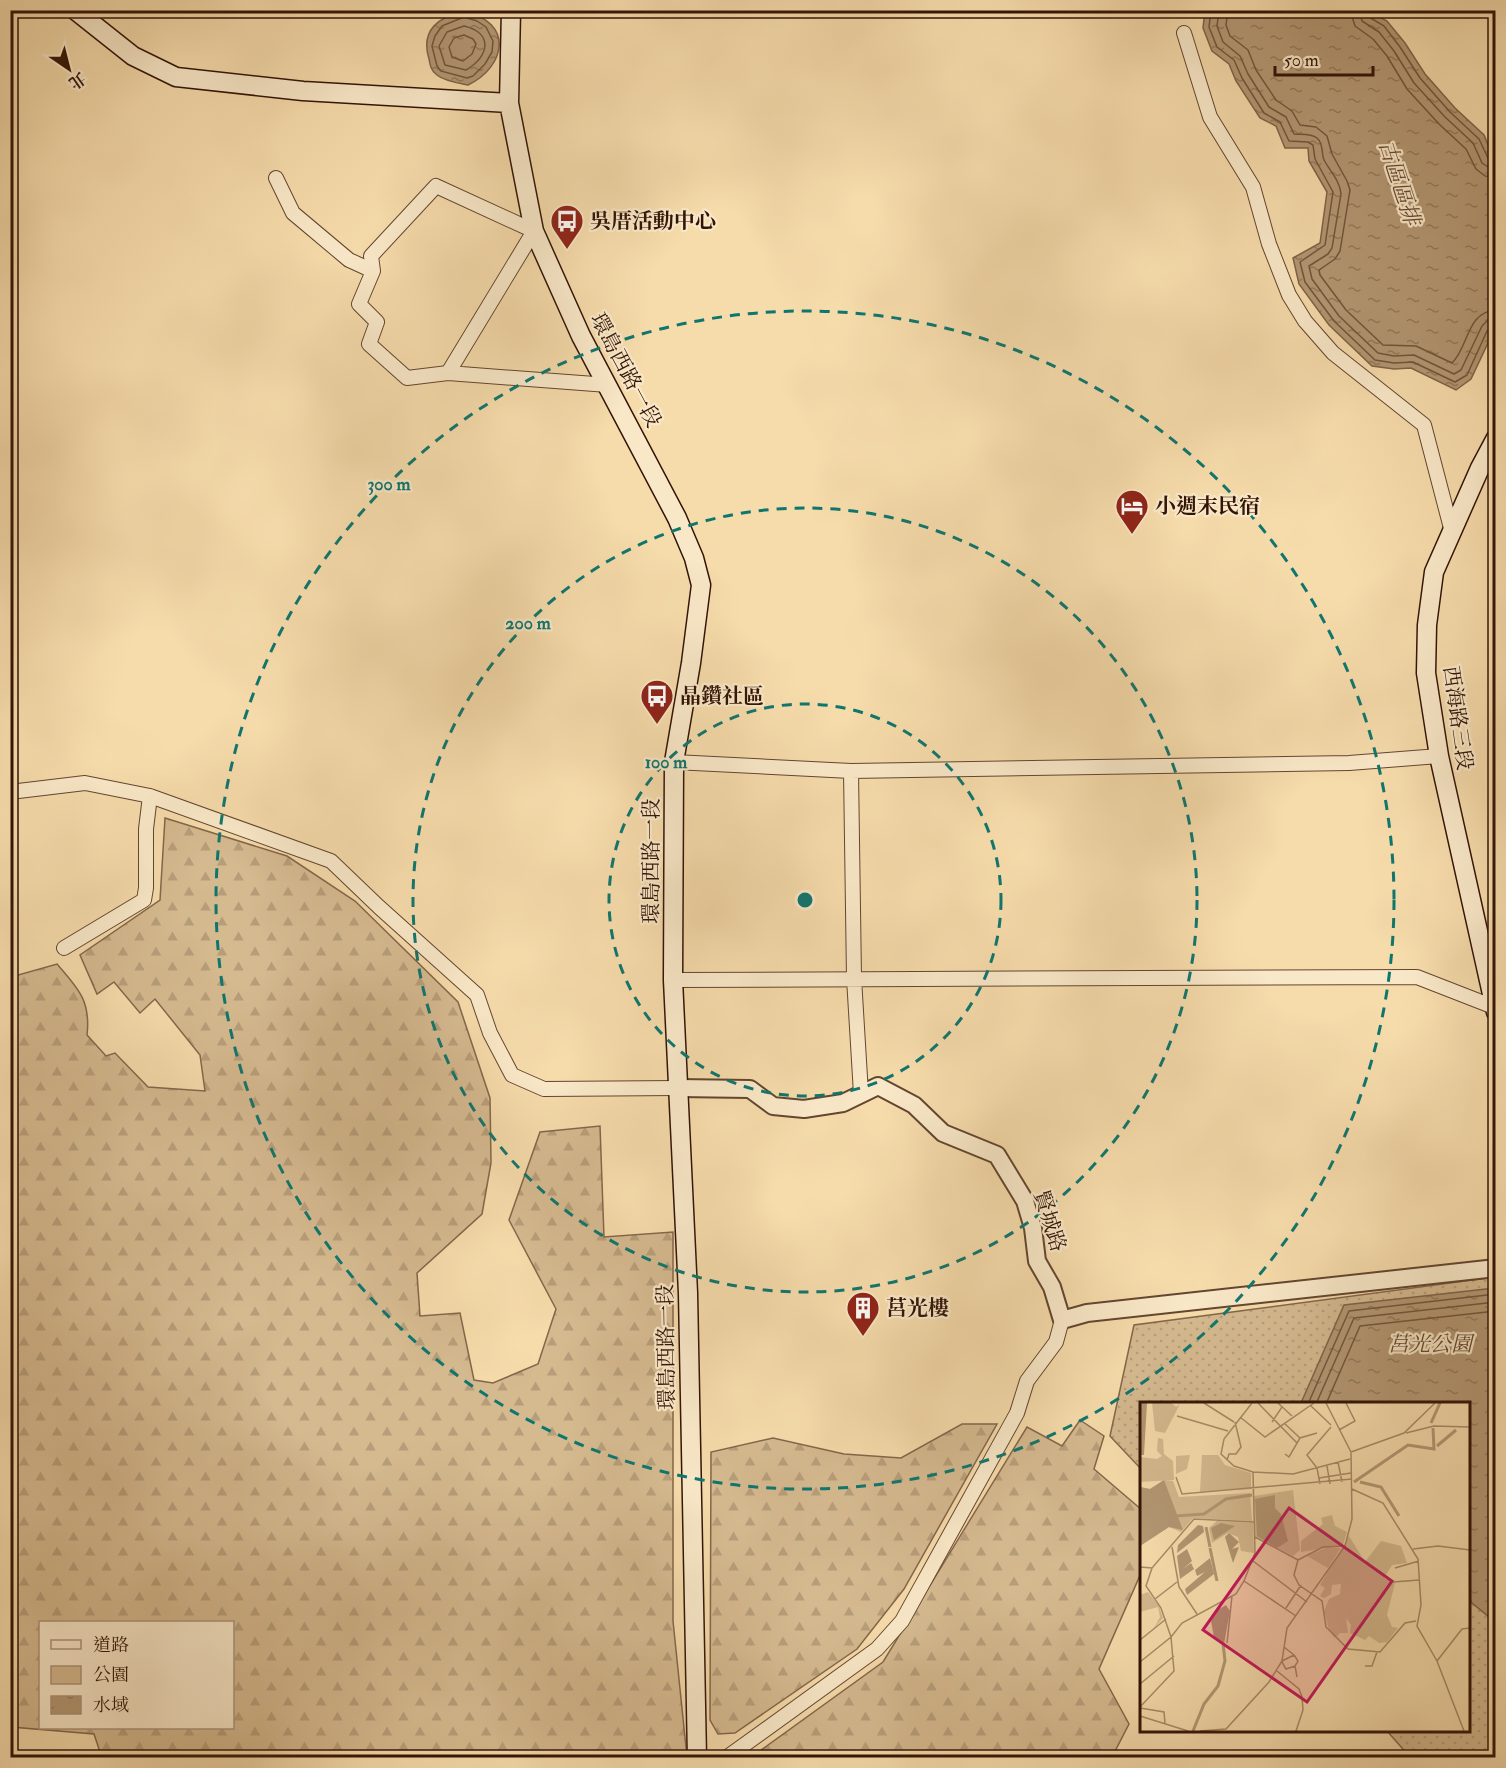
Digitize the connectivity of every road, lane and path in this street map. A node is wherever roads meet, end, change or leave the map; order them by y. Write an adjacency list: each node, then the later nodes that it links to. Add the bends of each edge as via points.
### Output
1 (75, 10): 4 (main road, via 133,56 176,77 303,91)
2 (511, 10): 4 (main road, 環島西路一段)
3 (1184, 33): 11 (street, via 1210,117 1253,187 1288,295 1333,353 1424,425)
4 (509, 103): 6 (main road, 環島西路一段)
5 (276, 178): 7 (street, via 293,213 349,260)
6 (534, 231): 7 (street, via 436,186 371,256); 8 (street); 9 (main road, 環島西路一段, via 581,336)
7 (373, 271): 8 (street, via 359,304 377,322 369,344 407,378)
8 (448, 373): 9 (street)
9 (608, 385): 13 (main road, 環島西路一段, via 677,518 701,585)
10 (1496, 438): 11 (main road, 西海路三段)
11 (1452, 532): 12 (main road, 西海路三段, via 1434,572 1427,625 1426,673)
12 (1439, 756): 14 (street, via 1349,763); 20 (main road, 西海路三段)
13 (674, 762): 14 (street); 19 (main road, 環島西路一段)
14 (851, 771): 18 (street)
15 (10, 792): 16 (street, via 84,783)
16 (150, 796): 17 (street, via 144,900); 21 (street, via 331,861 477,995 490,1033 512,1075 544,1089)
17 (64, 948)
18 (854, 978): 19 (street); 20 (street, via 1417,977); 22 (street)
19 (673, 980): 21 (main road, 環島西路一段)
20 (1495, 1010)
21 (678, 1088): 22 (street, 賢城路, via 750,1089 773,1106 804,1109 843,1103); 25 (main road, 環島西路一段, via 688,1293)
22 (861, 1094): 24 (street, 賢城路, via 878,1086 914,1105 943,1133 997,1155 1025,1201 1037,1261 1052,1287)
23 (1496, 1268): 24 (street, via 1087,1313)
24 (1062, 1320): 26 (street, via 1056,1342 1028,1381 1017,1413 902,1621 878,1649)
25 (698, 1758)
26 (726, 1758)

